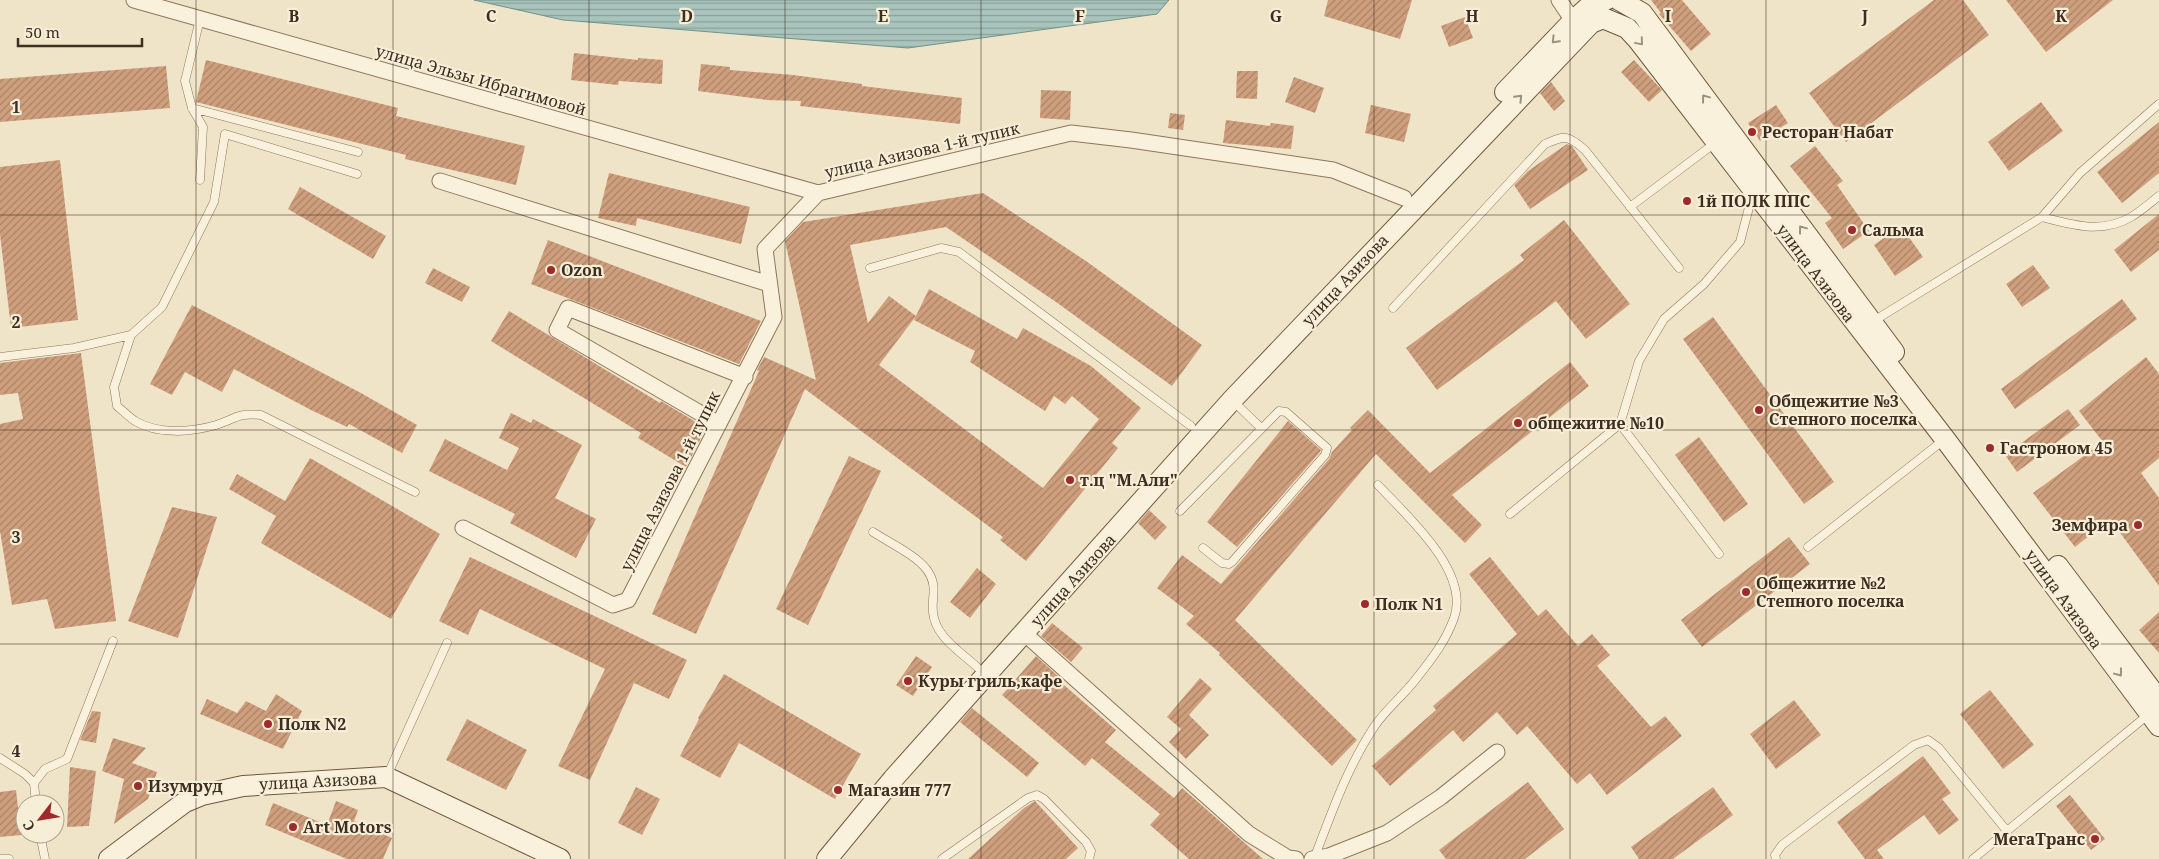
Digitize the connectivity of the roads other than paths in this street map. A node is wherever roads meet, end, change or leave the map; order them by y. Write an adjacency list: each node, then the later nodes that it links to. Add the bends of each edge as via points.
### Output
1 (134, 0): 6 (street, улица Эльзы Ибрагимовой)
2 (1559, 0): 7 (street)
3 (1615, 0): 5 (street)
4 (1619, 0): 25 (main road, улица Азизова, one-way to 4, via 1642,13)
5 (1604, 9): 7 (main road, улица Азизова, via 1590,23); 10 (main road, улица Азизова, one-way to 10, via 1638,40)
6 (200, 19): 9 (lane, via 185,81); 16 (street, улица Эльзы Ибрагимовой)
7 (1578, 27): 18 (main road, улица Азизова, one-way to 18); 29 (main road, улица Азизова, one-way to 7)
8 (2159, 104): 20 (lane, улица Азизова, via 2080,172)
9 (192, 108): 11 (lane); 13 (lane, via 202,127)
10 (1717, 142): 15 (main road, улица Азизова); 19 (lane)
11 (358, 152)
12 (357, 174): 26 (lane, via 225,134 214,202 162,307)
13 (200, 180)
14 (440, 181): 23 (street)
15 (1751, 186): 25 (main road, улица Азизова); 31 (lane, via 1751,200 1740,242 1704,284 1664,319 1638,361)
16 (818, 193): 18 (street, улица Азизова 1-й тупик, via 1071,133 1333,170); 23 (street, улица Азизова 1-й тупик, via 765,249)
17 (2159, 196): 20 (lane, via 2131,218 2108,226 2079,227)
18 (1404, 198): 32 (main road, улица Азизова)
19 (1630, 207): 22 (lane); 24 (lane, via 1585,150 1572,138 1560,137 1545,144)
20 (2042, 217): 25 (lane, улица Азизова)
21 (870, 268): 32 (lane, via 941,248 959,252)
22 (1679, 268)
23 (769, 284): 28 (street, улица Азизова 1-й тупик, via 774,317)
24 (1393, 308)
25 (1865, 326): 34 (main road, улица Азизова); 48 (main road, улица Азизова)
26 (131, 335): 27 (lane, via 74,348); 36 (lane, via 114,388 117,406 136,422 162,429 191,431 217,425 243,413 261,415)
27 (0, 356)
28 (745, 377): 30 (street, улица Азизова 1-й тупик); 30 (street, via 568,308 557,330)
29 (1232, 400): 33 (lane); 44 (main road, улица Азизова)
30 (719, 424): 39 (street, улица Азизова 1-й тупик, via 628,600 622,604 613,605)
31 (1620, 424): 38 (lane); 43 (lane)
32 (1191, 426): 47 (main road, улица Азизова)
33 (1261, 428): 37 (lane); 42 (lane, via 1276,413 1283,411 1324,444 1327,452 1232,562 1222,563)
34 (1945, 440): 41 (lane); 48 (main road, улица Азизова, one-way to 48)
35 (1378, 485): 68 (lane, via 1424,535 1446,565 1456,593 1455,616 1443,642 1373,728 1338,794)
36 (415, 492)
37 (1180, 511)
38 (1510, 514)
39 (463, 528)
40 (872, 532): 47 (lane, via 926,569 934,583 933,617 941,634)
41 (1808, 547)
42 (1203, 548)
43 (1719, 554)
44 (1025, 634): 64 (main road, улица Азизова, via 893,779); 67 (street, via 1249,834 1288,858)
45 (114, 641): 51 (lane, via 67,759 45,769)
46 (447, 643): 52 (lane)
47 (977, 667): 63 (main road, улица Азизова)
48 (2156, 713): 54 (lane)
49 (1497, 752): 68 (street, via 1442,797 1387,833)
50 (0, 758): 51 (lane)
51 (34, 782): 53 (lane)
52 (384, 782): 59 (main road, улица Азизова, via 243,786 202,795 184,802); 60 (main road, улица Азизова, via 239,799 194,808); 61 (main road, улица Азизова); 62 (main road, улица Азизова)
53 (35, 794)
54 (2008, 831): 69 (lane, via 1939,748 1928,740 1914,745 1782,845); 70 (lane)
55 (42, 844): 58 (lane)
56 (0, 859): 57 (lane)
57 (9, 859)
58 (45, 859)
59 (109, 859)
60 (129, 859)
61 (533, 859)
62 (560, 859)
63 (811, 859)
64 (828, 859)
65 (942, 859): 66 (lane, via 1028,798 1037,795 1086,842 1091,851)
66 (1089, 859)
67 (1296, 859)
68 (1313, 859)
69 (1776, 859)
70 (1974, 859)

